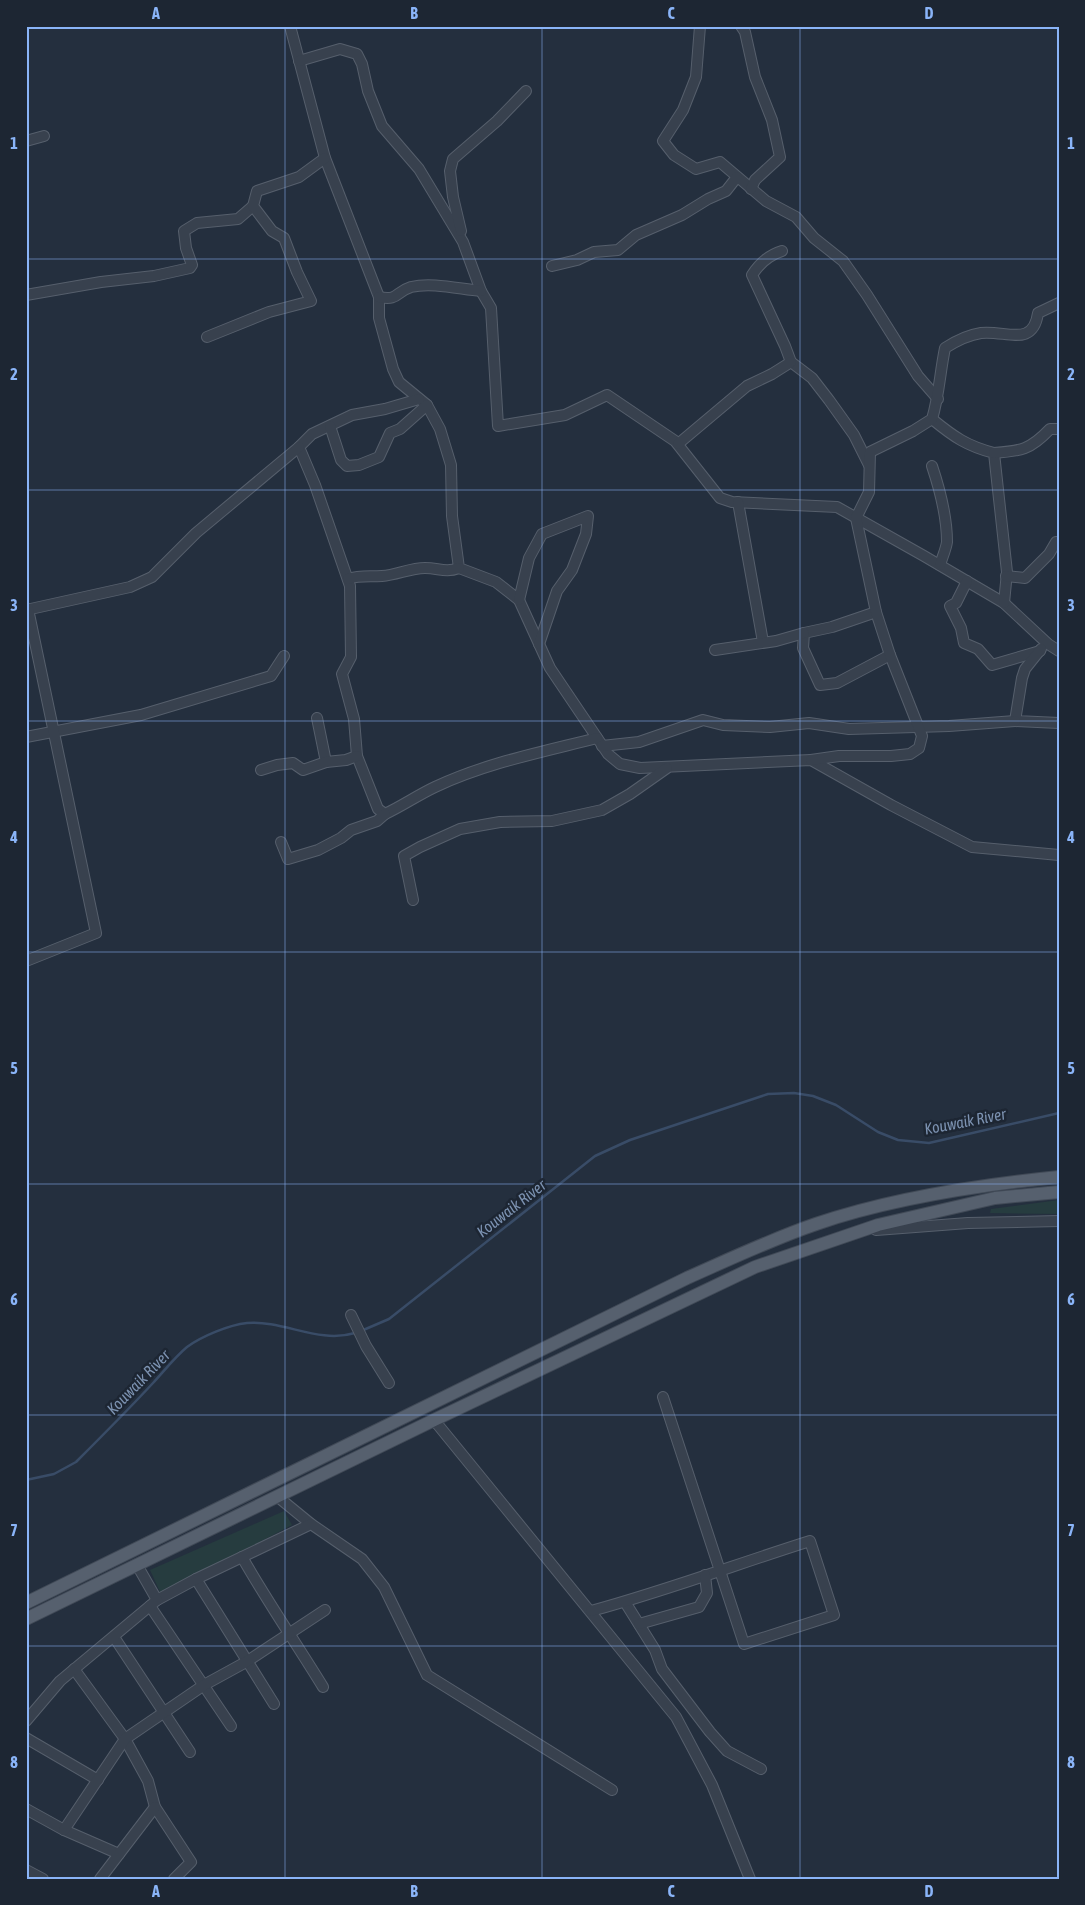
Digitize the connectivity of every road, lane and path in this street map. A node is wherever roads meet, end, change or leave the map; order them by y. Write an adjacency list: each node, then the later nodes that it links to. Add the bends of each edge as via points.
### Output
1 (290, 26): 4 (street)
2 (700, 26): 9 (street, via 696,77 683,110 663,141 674,155 696,168 720,162)
3 (740, 26): 10 (street, via 745,32 755,77 772,120 780,157 755,180)
4 (299, 61): 8 (street); 12 (street, via 340,50 357,54 382,126 419,169)
5 (526, 91): 12 (street, via 453,158 450,171 453,197)
6 (44, 136): 7 (street)
7 (26, 141)
8 (325, 158): 11 (street, via 299,177 257,192); 17 (street)
9 (737, 177): 10 (street); 14 (street, via 726,191 682,216 636,235 618,250 594,252)
10 (751, 189): 21 (street, via 796,217 814,238 843,261 918,376)
11 (253, 206): 16 (street, via 238,219 197,224 184,231 190,268); 19 (street, via 272,231 284,238 311,301 269,312)
12 (463, 242): 15 (street)
13 (782, 251): 20 (street, via 758,266 752,275)
14 (552, 266)
15 (481, 292): 17 (street, via 434,286 411,288 390,299); 26 (street, via 490,308 498,426 566,415 607,395)
16 (26, 295)
17 (379, 297): 22 (street, via 379,318 393,369 399,382)
18 (1059, 303): 21 (street, via 1038,313 1030,332 981,333 945,348 938,380)
19 (207, 337)
20 (791, 362): 26 (street, via 747,386); 29 (street, via 812,378 829,400)
21 (938, 399): 23 (street)
22 (423, 402): 24 (street, via 352,415); 24 (street, via 400,429 390,433 379,457 359,465 347,466 341,460); 35 (street, via 440,429 451,465 452,516)
23 (932, 419): 28 (street, via 955,438); 29 (street, via 870,452)
24 (330, 426): 27 (street, via 312,434)
25 (1059, 429): 28 (street, via 1050,429 1022,451)
26 (678, 444): 31 (street, via 720,498)
27 (299, 447): 37 (street); 41 (street, via 196,533 152,577 130,587)
28 (994, 453): 36 (street)
29 (870, 466): 32 (street, via 868,492)
30 (932, 466): 34 (street, via 944,509 947,543)
31 (738, 502): 32 (street, via 836,507); 44 (street)
32 (856, 518): 34 (street); 42 (street)
33 (1059, 542): 36 (street, via 1025,578)
34 (940, 565): 38 (street)
35 (459, 568): 37 (street, via 450,572 414,569); 39 (street, via 496,582)
36 (1006, 576): 40 (street)
37 (348, 579): 58 (street, via 351,657 342,674 354,719)
38 (967, 581): 40 (street); 46 (street, via 956,603 950,606 964,643 978,649 992,665)
39 (519, 600): 45 (street); 45 (street, via 529,558 542,534 588,516 586,534 572,570 557,591)
40 (1004, 603): 46 (street)
41 (27, 610): 55 (street)
42 (876, 612): 43 (street); 49 (street)
43 (804, 633): 44 (street); 49 (street, via 803,648 820,685 837,683)
44 (763, 642): 47 (street)
45 (539, 644): 57 (street, via 550,668)
46 (1043, 647): 48 (street); 52 (street, via 1025,669)
47 (715, 650)
48 (1059, 651)
49 (890, 654): 54 (street)
50 (284, 656): 55 (street, via 271,676 141,714)
51 (317, 718): 60 (street)
52 (1015, 721): 53 (street); 54 (street)
53 (1059, 723)
54 (920, 727): 57 (street, via 849,729 809,723 770,727 723,725 703,720 640,742); 59 (street, via 919,748 910,754)
55 (54, 732): 56 (street); 67 (street, via 96,933)
56 (26, 737)
57 (600, 742): 61 (street, via 620,764 640,768); 63 (street, via 526,755 492,766 435,787)
58 (358, 756): 60 (street); 63 (street, via 378,809)
59 (811, 760): 61 (street); 65 (street, via 972,847)
60 (326, 762): 62 (street, via 302,770 293,763)
61 (668, 767): 66 (street, via 602,810 552,821 500,822 460,829 420,847 404,856)
62 (261, 770)
63 (385, 814): 64 (street, via 318,850 288,859)
64 (282, 842)
65 (1059, 855)
66 (413, 900)
67 (26, 961)
68 (1057, 1175): 78 (main road, via 884,1205 817,1224 755,1248 687,1278)
69 (1059, 1192): 71 (main road, via 995,1198)
70 (1059, 1221): 71 (street, via 968,1223)
71 (857, 1232): 75 (main road, via 755,1267)
72 (353, 1318): 73 (street)
73 (389, 1383)
74 (663, 1397): 82 (street)
75 (434, 1420): 76 (main road); 89 (street)
76 (278, 1497): 77 (street); 79 (main road)
77 (311, 1524): 80 (street); 107 (street, via 362,1559 384,1587 427,1674)
78 (169, 1533): 79 (main road); 86 (main road)
79 (176, 1546): 81 (main road)
80 (242, 1556): 84 (street); 92 (street)
81 (137, 1565): 87 (street); 90 (main road)
82 (720, 1570): 82 (street, via 810,1541 834,1615 744,1644); 83 (street)
83 (705, 1575): 85 (street); 91 (street, via 707,1593 699,1607)
84 (196, 1579): 87 (street); 94 (street)
85 (624, 1602): 89 (street); 91 (street)
86 (26, 1603)
87 (154, 1603): 93 (street); 96 (street)
88 (325, 1610): 92 (street)
89 (591, 1611): 116 (street, via 676,1717 712,1785)
90 (26, 1619)
91 (639, 1624): 105 (street, via 656,1650 662,1669 710,1732 727,1751)
92 (290, 1633): 94 (street); 97 (street)
93 (114, 1637): 95 (street); 99 (street)
94 (246, 1662): 96 (street); 98 (street)
95 (74, 1669): 100 (street); 103 (street)
96 (204, 1686): 99 (street); 101 (street)
97 (323, 1687)
98 (274, 1704)
99 (164, 1712): 103 (street); 104 (street)
100 (26, 1721)
101 (231, 1726)
102 (26, 1738): 106 (street)
103 (125, 1739): 106 (street); 108 (street, via 148,1781)
104 (190, 1752)
105 (760, 1770)
106 (98, 1780): 110 (street)
107 (612, 1790)
108 (154, 1807): 111 (street); 113 (street, via 191,1862)
109 (26, 1809): 110 (street)
110 (64, 1830): 111 (street)
111 (119, 1854): 115 (street)
112 (26, 1870): 114 (street)
113 (177, 1877)
114 (43, 1879)
115 (100, 1879)
116 (750, 1879)

